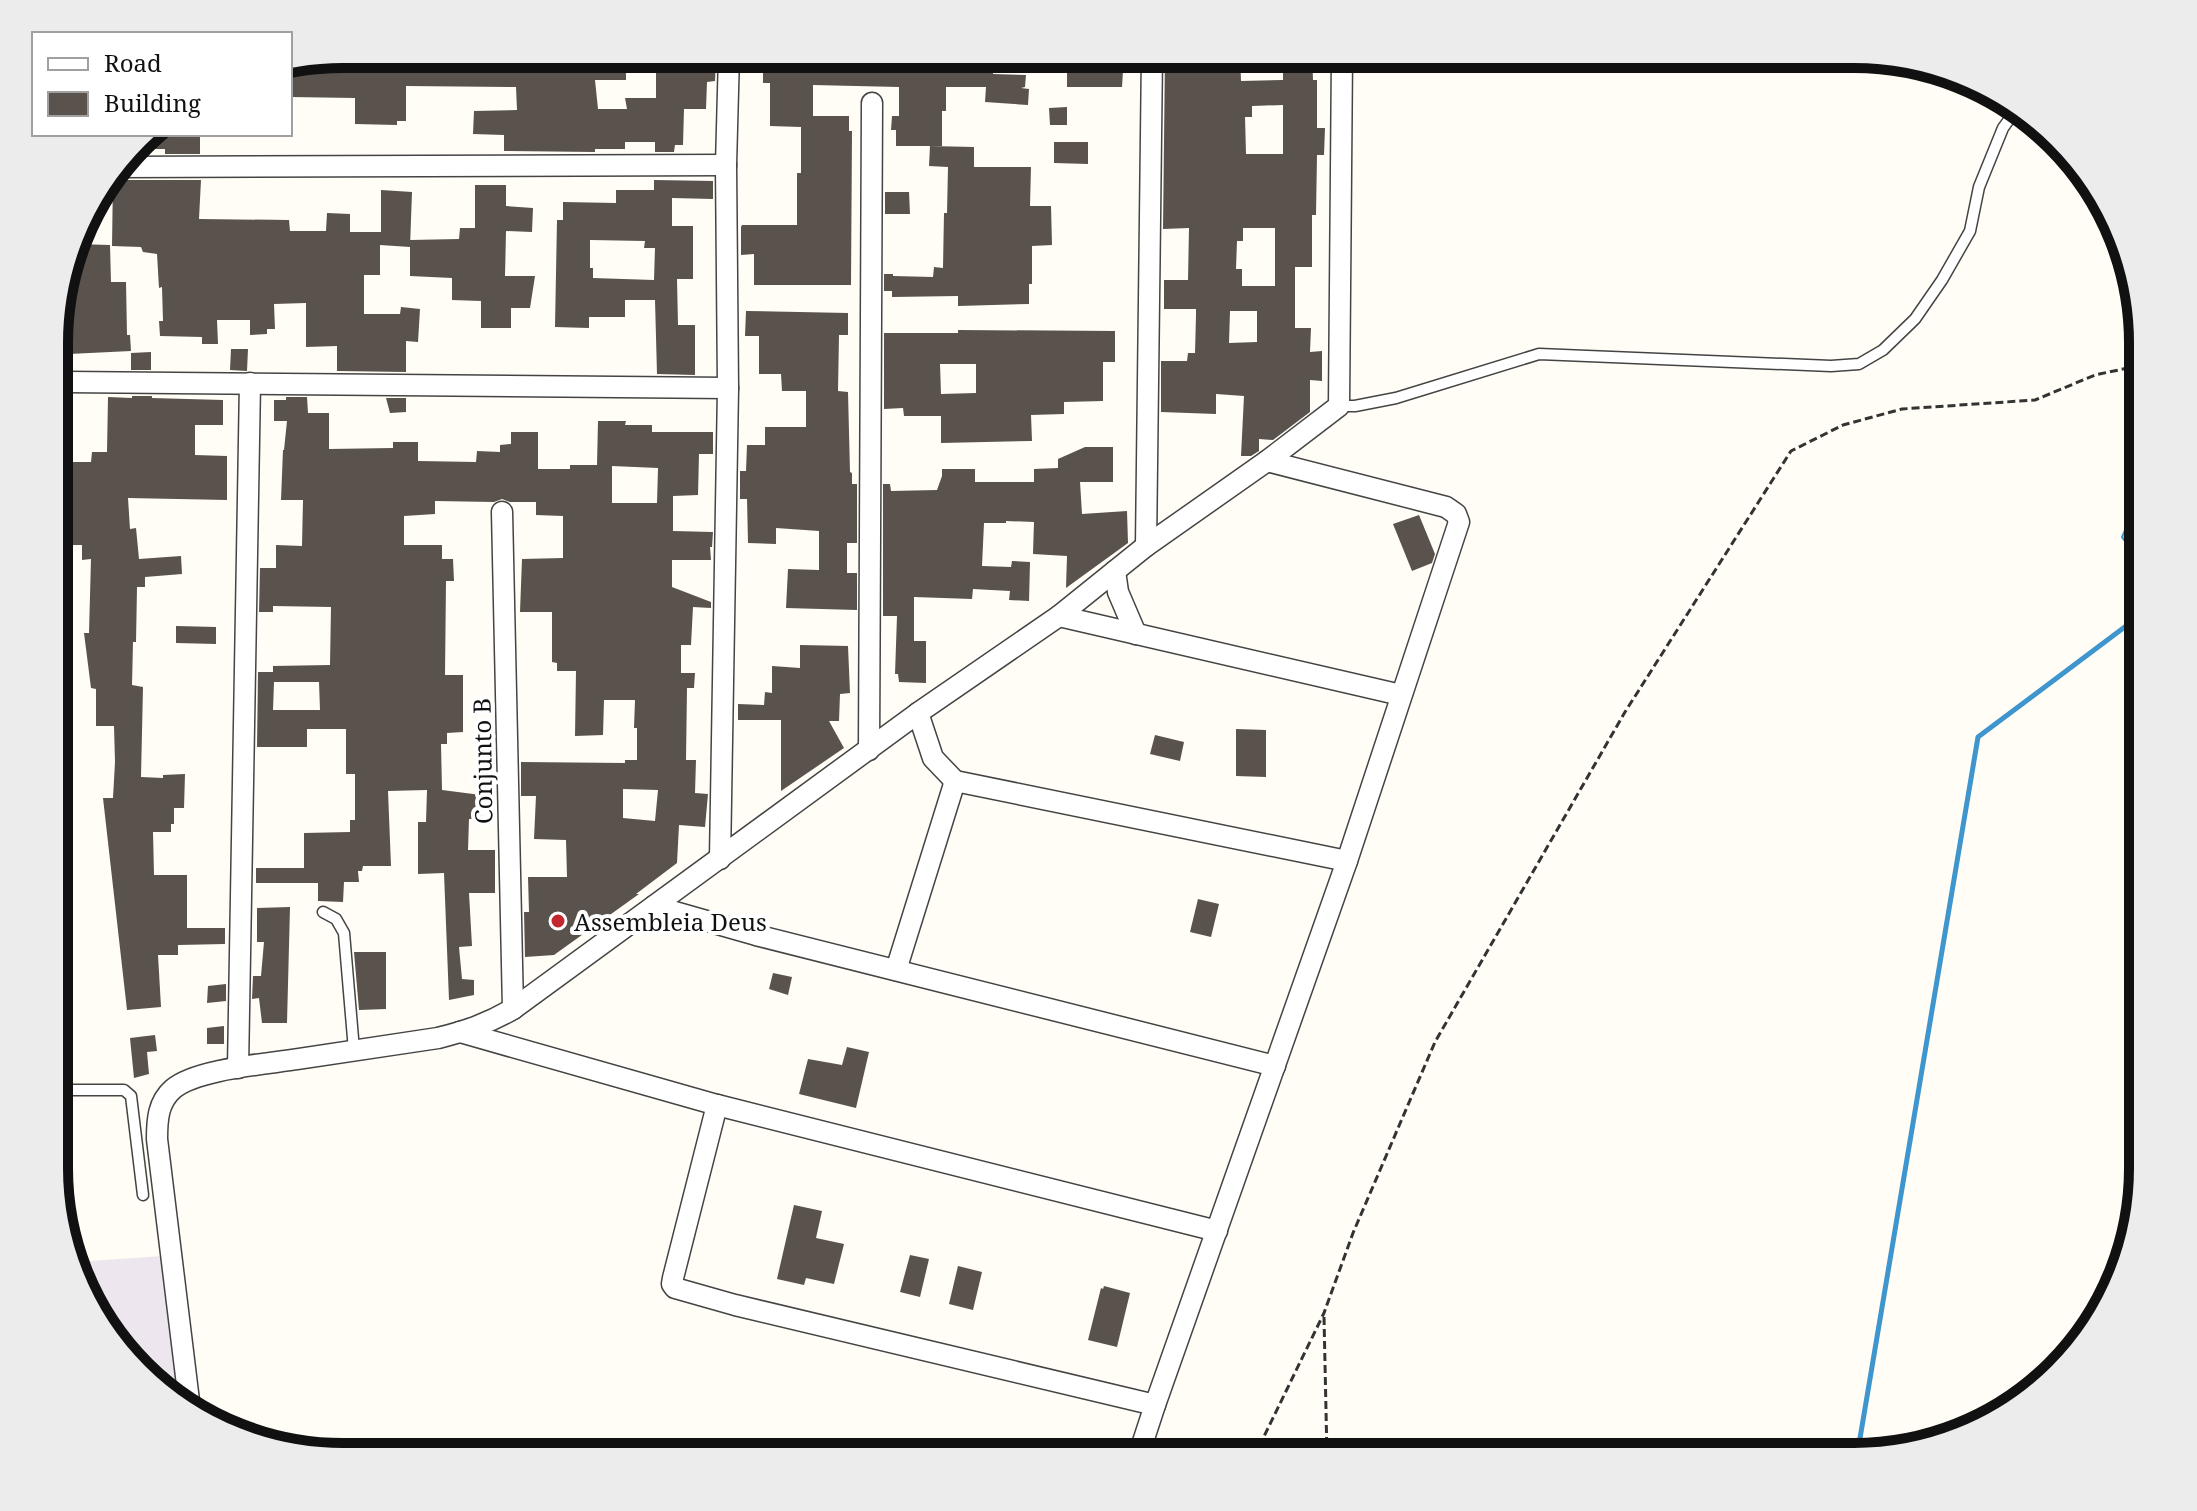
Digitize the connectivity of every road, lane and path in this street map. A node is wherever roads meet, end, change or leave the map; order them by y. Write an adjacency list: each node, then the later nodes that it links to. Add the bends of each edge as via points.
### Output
1 (729, 69): 6 (street)
2 (1152, 69): 15 (street)
3 (1342, 69): 12 (street)
4 (872, 103): 21 (street)
5 (2010, 118): 12 (lane, via 1979,187 1970,231 1942,280 1915,319 1883,350 1859,364 1539,354 1396,398)
6 (726, 165): 7 (street); 11 (street)
7 (132, 167)
8 (2128, 368): 37 (path, via 2095,375 2035,400 1902,409 1843,425 1791,451 1625,712 1435,1042)
9 (68, 382): 10 (street)
10 (250, 383): 11 (street); 32 (street)
11 (728, 388): 23 (street)
12 (1339, 406): 13 (street)
13 (1267, 461): 15 (street); 19 (street, via 1446,507 1456,514 1459,522)
14 (502, 512): 28 (street, Conjunto B)
15 (1146, 546): 16 (street)
16 (1115, 571): 17 (street); 18 (street)
17 (1059, 616): 18 (street); 20 (street)
18 (1136, 634): 19 (street)
19 (1401, 695): 24 (street)
20 (918, 713): 21 (street); 22 (street, via 933,758)
21 (869, 750): 23 (street)
22 (955, 781): 24 (street); 27 (street)
23 (720, 859): 25 (street)
24 (1347, 861): 31 (street)
25 (654, 906): 27 (street); 28 (street)
26 (323, 912): 30 (lane, via 336,919 344,933)
27 (896, 970): 31 (street)
28 (513, 1009): 29 (street)
29 (460, 1032): 30 (street); 34 (street)
30 (354, 1050): 32 (street)
31 (1275, 1066): 36 (street)
32 (238, 1068): 38 (street, via 180,1083 161,1103 157,1120)
33 (69, 1090): 35 (lane, via 124,1090 131,1096)
34 (717, 1105): 36 (street); 39 (street, via 673,1278 675,1288)
35 (143, 1195)
36 (1217, 1231): 39 (street)
37 (1324, 1313): 41 (path); 42 (path)
38 (188, 1394)
39 (1155, 1405): 40 (street)
40 (1143, 1443)
41 (1261, 1443)
42 (1327, 1443)

